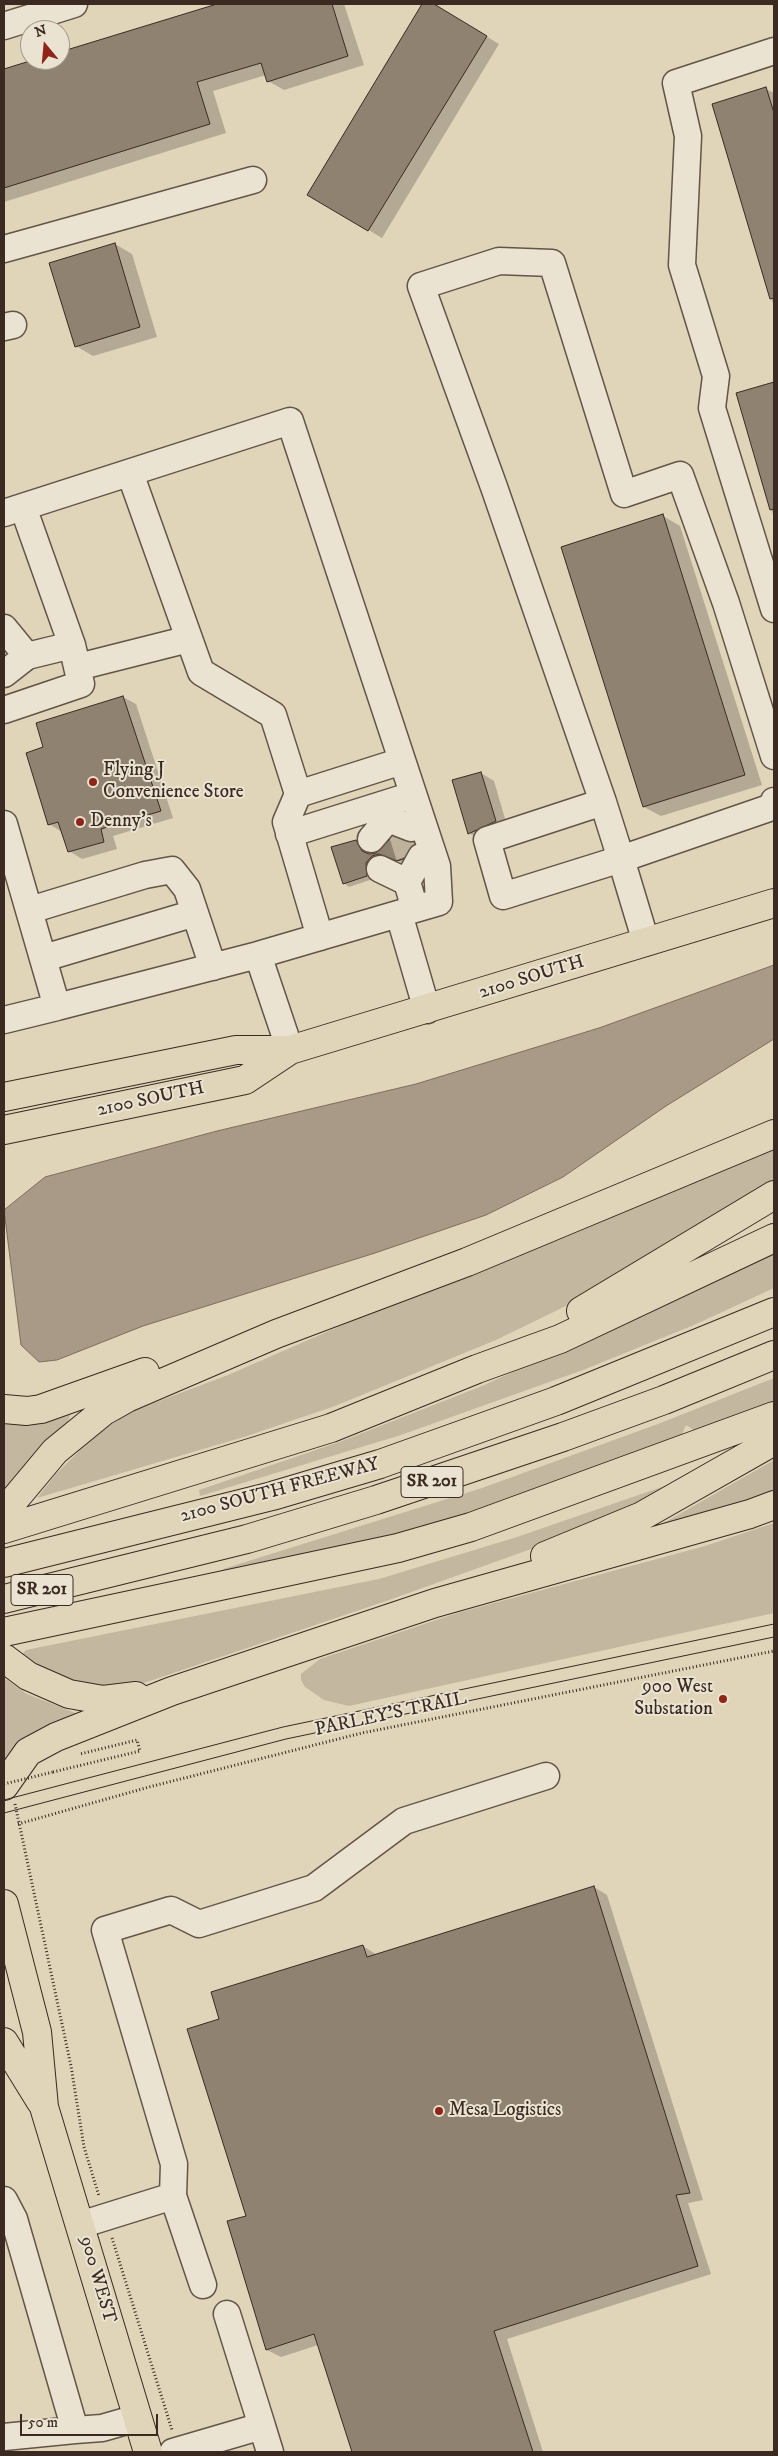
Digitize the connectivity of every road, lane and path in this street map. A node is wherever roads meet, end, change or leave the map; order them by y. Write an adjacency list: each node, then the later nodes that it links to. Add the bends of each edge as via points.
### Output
1 (74, 4): 2 (lane)
2 (4, 26)
3 (774, 51): 8 (lane, via 676,83 688,136 682,265 716,376 712,408)
4 (253, 180): 5 (lane)
5 (4, 249)
6 (130, 473): 7 (lane); 12 (lane); 20 (lane, via 290,421)
7 (13, 510): 14 (lane)
8 (769, 577): 9 (lane)
9 (774, 610)
10 (4, 628): 15 (lane)
11 (4, 636): 15 (lane)
12 (189, 639): 14 (lane); 21 (lane, via 201,672 273,715)
13 (4, 644): 15 (lane)
14 (75, 656): 15 (lane); 18 (lane, via 81,684)
15 (10, 657): 16 (lane); 17 (lane)
16 (4, 668)
17 (4, 674)
18 (4, 710)
19 (774, 756): 24 (lane, via 726,603 680,475 624,494 552,263 499,261 421,286)
20 (402, 760): 21 (lane); 22 (lane)
21 (298, 794): 25 (lane, via 286,822)
22 (414, 795): 25 (lane, via 390,826); 31 (lane, via 437,866 439,902)
23 (774, 801): 27 (lane, via 772,807)
24 (603, 802): 27 (lane); 27 (lane, via 487,840 503,896)
25 (289, 834): 33 (lane)
26 (7, 848): 30 (lane)
27 (621, 859): 34 (lane)
28 (403, 866): 31 (lane)
29 (774, 903): 34 (main road, 2100 SOUTH)
30 (30, 910): 32 (lane, via 145,875 172,870 187,889); 36 (lane)
31 (407, 912): 33 (lane); 39 (lane)
32 (195, 913): 36 (lane); 37 (lane)
33 (320, 937): 35 (lane)
34 (646, 942): 39 (main road, 2100 SOUTH)
35 (258, 955): 37 (lane); 41 (lane)
36 (44, 958): 38 (lane)
37 (213, 967): 38 (lane)
38 (57, 1007): 40 (lane)
39 (427, 1010): 41 (main road, 2100 SOUTH)
40 (4, 1020)
41 (290, 1050): 42 (main road, 2100 SOUTH, via 236,1050); 43 (main road, 2100 SOUTH, via 245,1080)
42 (4, 1097)
43 (4, 1130)
44 (774, 1134): 48 (main road, via 467,1262)
45 (774, 1195): 49 (main road)
46 (774, 1238): 49 (main road)
47 (774, 1312): 57 (main road, 2100 SOUTH FREEWAY / SR 201, via 556,1401 380,1464 272,1496)
48 (276, 1334): 51 (main road, via 198,1353 41,1409); 55 (main road, via 104,1411 55,1450)
49 (555, 1334): 56 (main road, via 331,1428)
50 (774, 1355): 58 (main road, 2100 SOUTH FREEWAY / SR 201, via 563,1437 376,1500 247,1539)
51 (4, 1409)
52 (774, 1416): 60 (main road, via 563,1495 398,1548)
53 (774, 1441): 59 (main road, via 642,1516)
54 (774, 1505): 59 (main road)
55 (4, 1512)
56 (4, 1529)
57 (4, 1563)
58 (4, 1599)
59 (436, 1602): 63 (main road)
60 (4, 1632)
61 (774, 1651): 67 (path, PARLEY'S TRAIL, via 362,1733)
62 (4, 1658): 63 (main road, via 28,1676 69,1694 103,1700)
63 (172, 1691): 66 (main road, via 56,1737 28,1752)
64 (70, 1756): 66 (path, bridge, via 137,1740 140,1752 53,1772)
65 (546, 1776): 71 (lane, via 404,1821 314,1888 199,1924 171,1910 105,1930 174,2164)
66 (7, 1790): 67 (path)
67 (18, 1824): 73 (path, via 71,2066)
68 (4, 1904): 70 (main road, 900 WEST, via 37,2032)
69 (4, 2042): 70 (main road, 900 WEST)
70 (44, 2107): 73 (main road, 900 WEST)
71 (173, 2196): 73 (lane); 74 (lane)
72 (4, 2203): 78 (lane, via 14,2219)
73 (93, 2221): 76 (main road, 900 WEST); 80 (path)
74 (203, 2285)
75 (227, 2314): 77 (lane)
76 (137, 2418): 78 (lane, via 102,2428); 81 (main road, 900 WEST)
77 (262, 2426): 80 (lane); 82 (lane)
78 (75, 2430): 79 (lane)
79 (4, 2438)
80 (176, 2451)
81 (148, 2452)
82 (270, 2452)

